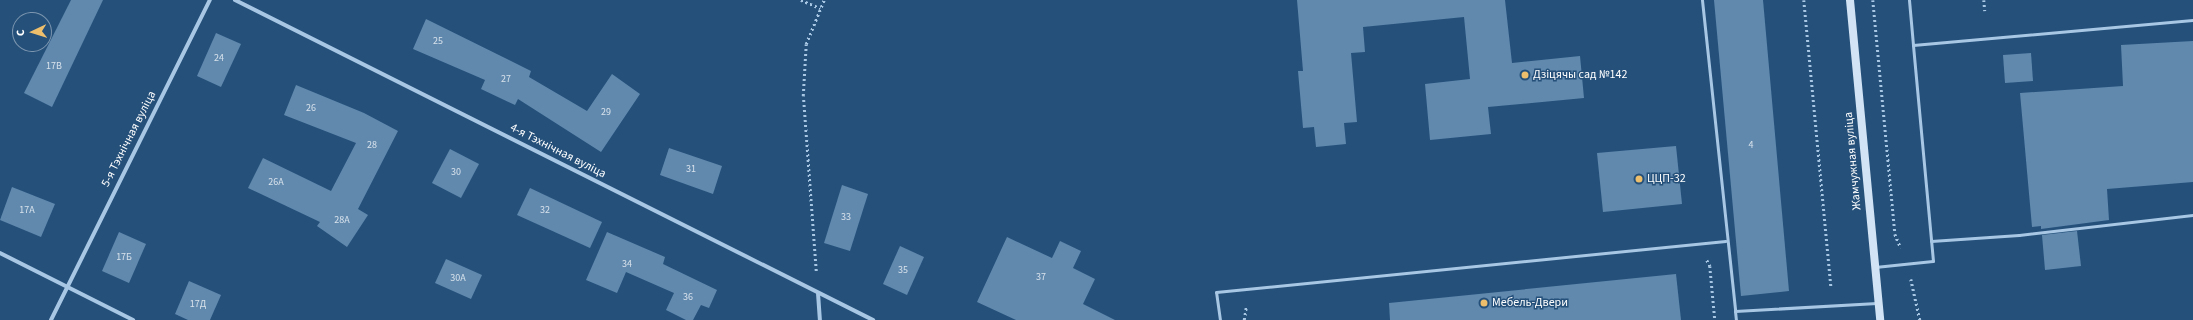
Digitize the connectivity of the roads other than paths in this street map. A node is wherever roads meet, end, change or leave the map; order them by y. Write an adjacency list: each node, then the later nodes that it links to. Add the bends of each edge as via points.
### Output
1 (210, 0): 13 (street, 5-я Тэхнічная вуліца)
2 (235, 0): 14 (street, 4-я Тэхнічная вуліца)
3 (1702, 0): 9 (lane)
4 (1850, 0): 12 (main road, Жамчужная вуліца)
5 (1909, 0): 7 (lane)
6 (2193, 20): 7 (lane)
7 (1913, 45): 10 (lane)
8 (2193, 215): 10 (lane, via 2019,235)
9 (1725, 241): 16 (lane); 21 (lane, via 1216,292)
10 (1931, 241): 12 (lane, via 1933,261)
11 (0, 253): 13 (street)
12 (1875, 267): 15 (main road, Жамчужная вуліца)
13 (66, 287): 17 (street, 5-я Тэхнічная вуліца); 18 (street)
14 (818, 293): 19 (street); 20 (street, 4-я Тэхнічная вуліца)
15 (1879, 303): 16 (lane); 23 (main road, Жамчужная вуліца)
16 (1735, 311): 22 (lane)
17 (51, 320)
18 (133, 320)
19 (820, 320)
20 (873, 320)
21 (1220, 320)
22 (1736, 320)
23 (1880, 320)

